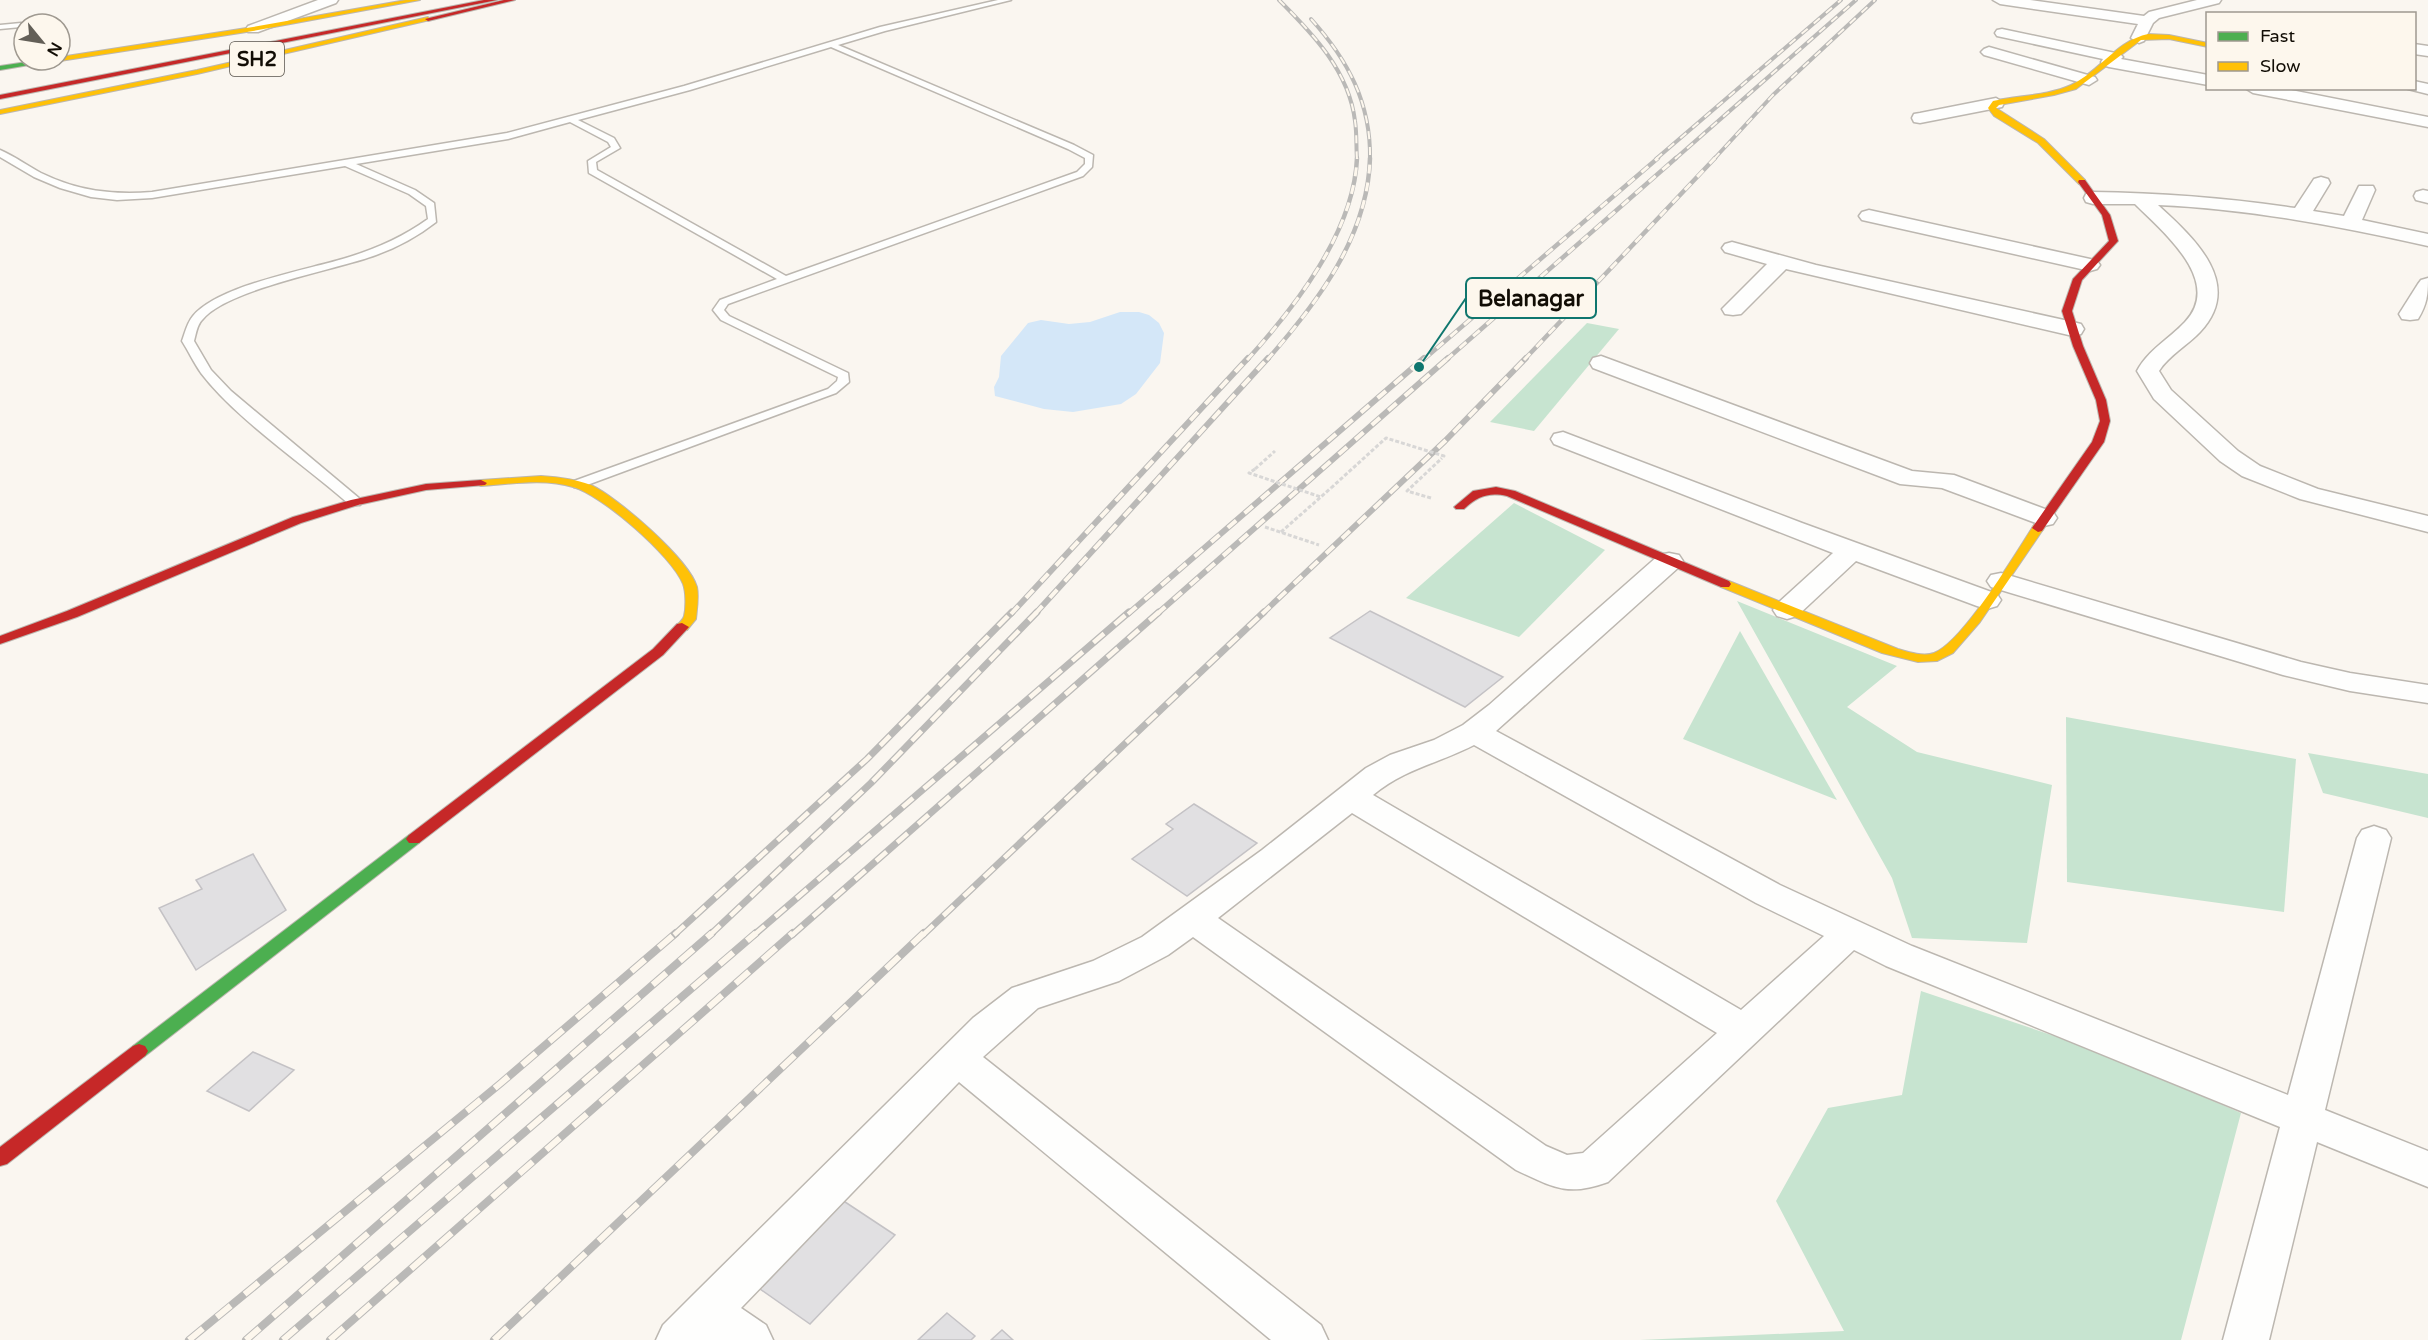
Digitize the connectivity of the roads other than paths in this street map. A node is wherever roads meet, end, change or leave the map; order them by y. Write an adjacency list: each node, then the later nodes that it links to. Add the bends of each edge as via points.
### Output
1 (331, 0): 10 (street)
2 (417, 0): 10 (main road, SH2)
3 (445, 0): 20 (main road)
4 (494, 0): 22 (main road)
5 (512, 0): 24 (main road, SH2, via 197,72)
6 (1007, 0): 13 (lane, via 923,18)
7 (2000, 0): 9 (street)
8 (2214, 0): 9 (street, via 2161,12)
9 (2147, 21): 12 (street)
10 (254, 29): 16 (main road, SH2)
11 (2002, 33): 17 (street)
12 (2144, 37): 14 (main road); 17 (main road, via 2132,41)
13 (832, 45): 26 (lane); 41 (lane, via 1071,147 1090,157 1089,165 1080,174)
14 (2206, 45)
15 (1989, 52): 18 (street)
16 (72, 57)
17 (2115, 61): 18 (main road); 19 (street)
18 (2089, 80): 23 (main road, via 2066,91)
19 (2206, 80)
20 (0, 87)
21 (2263, 90): 27 (street)
22 (0, 97)
23 (1996, 103): 25 (street); 32 (main road, via 1992,108 1997,114 2039,140)
24 (0, 112)
25 (1920, 118)
26 (573, 121): 29 (lane); 41 (lane, via 611,140 616,148 592,161 592,171)
27 (2428, 122)
28 (0, 153): 29 (lane, via 52,182 106,197 152,195)
29 (347, 163): 49 (lane, via 412,192 430,205 433,220 417,234 383,249 231,296 197,317 188,341 209,375)
30 (2321, 183): 33 (street)
31 (2366, 190): 35 (street)
32 (2114, 198): 33 (street, via 2181,200); 39 (main road, via 2114,240); 52 (street, via 2188,249 2201,263 2207,279 2203,314 2148,371 2162,394 2229,456 2252,471 2309,494)
33 (2301, 214): 35 (street)
34 (1869, 216): 39 (street)
35 (2351, 223): 36 (street)
36 (2428, 240)
37 (1732, 248): 38 (street)
38 (1780, 262): 43 (street); 45 (street)
39 (2090, 265): 45 (main road, via 2078,279)
40 (1917, 277): 45 (street)
41 (786, 280): 48 (lane, via 724,302 718,310 725,318 844,375 843,382 832,391)
42 (2428, 284): 44 (street)
43 (1733, 309)
44 (2410, 314)
45 (2070, 320): 51 (main road, via 2102,400 2105,421 2098,442)
46 (1601, 363): 51 (street, via 1909,479 1945,480)
47 (1563, 439): 53 (street)
48 (579, 484): 49 (main road, via 543,479 449,485); 67 (main road, via 617,506 690,584 690,619 658,652)
49 (354, 502): 57 (main road, via 297,520)
50 (1460, 507): 54 (main road, via 1472,494 1489,487 1511,492)
51 (2044, 518): 55 (main road)
52 (2428, 524)
53 (1852, 550): 55 (street); 56 (street)
54 (1670, 561): 56 (main road); 59 (street)
55 (1994, 591): 56 (main road, via 1946,653 1924,658 1889,651); 58 (street, via 2294,669)
56 (1787, 610)
57 (0, 640)
58 (2428, 694)
59 (1474, 732): 60 (street, via 1401,762); 63 (street, via 1768,894)
60 (1349, 796): 62 (street); 64 (street)
61 (2374, 838): 66 (street)
62 (1193, 919): 64 (street, via 1531,1158 1564,1173 1593,1170); 65 (street, via 1155,946 1106,971 1025,998)
63 (1850, 933): 64 (street); 66 (street)
64 (1745, 1030)
65 (958, 1059): 69 (street); 71 (street)
66 (2301, 1119): 68 (street); 72 (street)
67 (0, 1158)
68 (2428, 1170)
69 (693, 1325): 70 (street)
70 (750, 1340)
71 (1305, 1340)
72 (2246, 1340)

